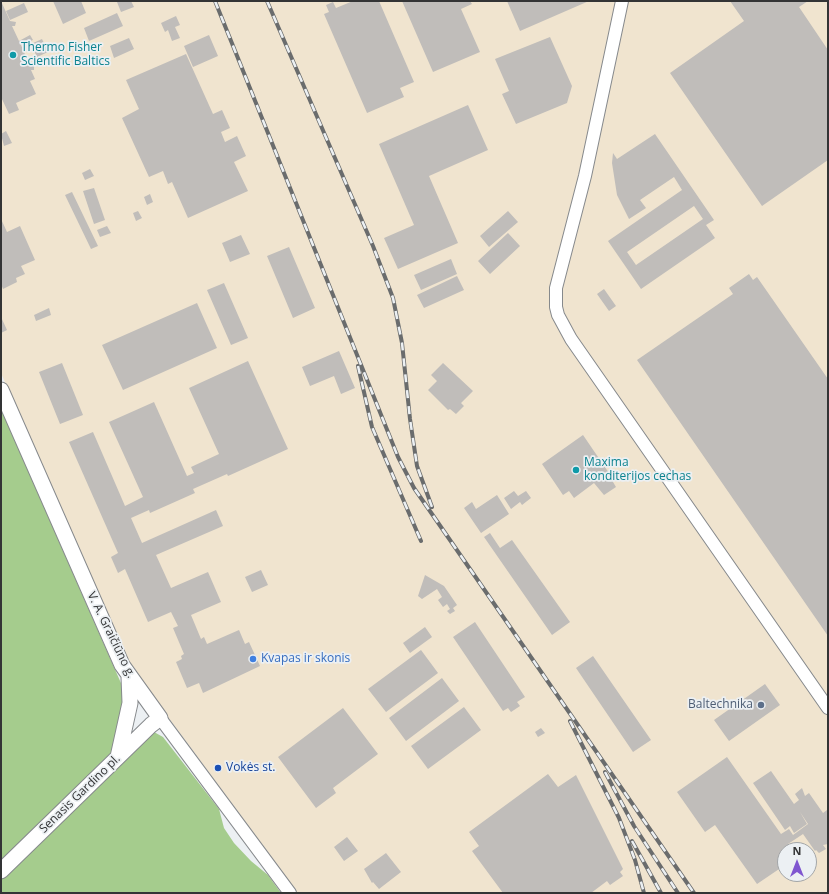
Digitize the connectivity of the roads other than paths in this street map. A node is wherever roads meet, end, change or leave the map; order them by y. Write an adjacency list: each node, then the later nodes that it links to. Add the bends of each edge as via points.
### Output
1 (622, 1): 4 (street, via 584,176 556,288 558,315 571,339)
2 (1, 390): 3 (main road, V. A. Graičiūno g.)
3 (129, 677): 5 (main road, V. A. Graičiūno g.); 6 (main road, via 130,703)
4 (828, 708)
5 (160, 718): 6 (main road, Senasis Gardino pl.); 8 (street, V. A. Graičiūno g.)
6 (118, 758): 7 (main road, Senasis Gardino pl.)
7 (1, 871)
8 (290, 893)

